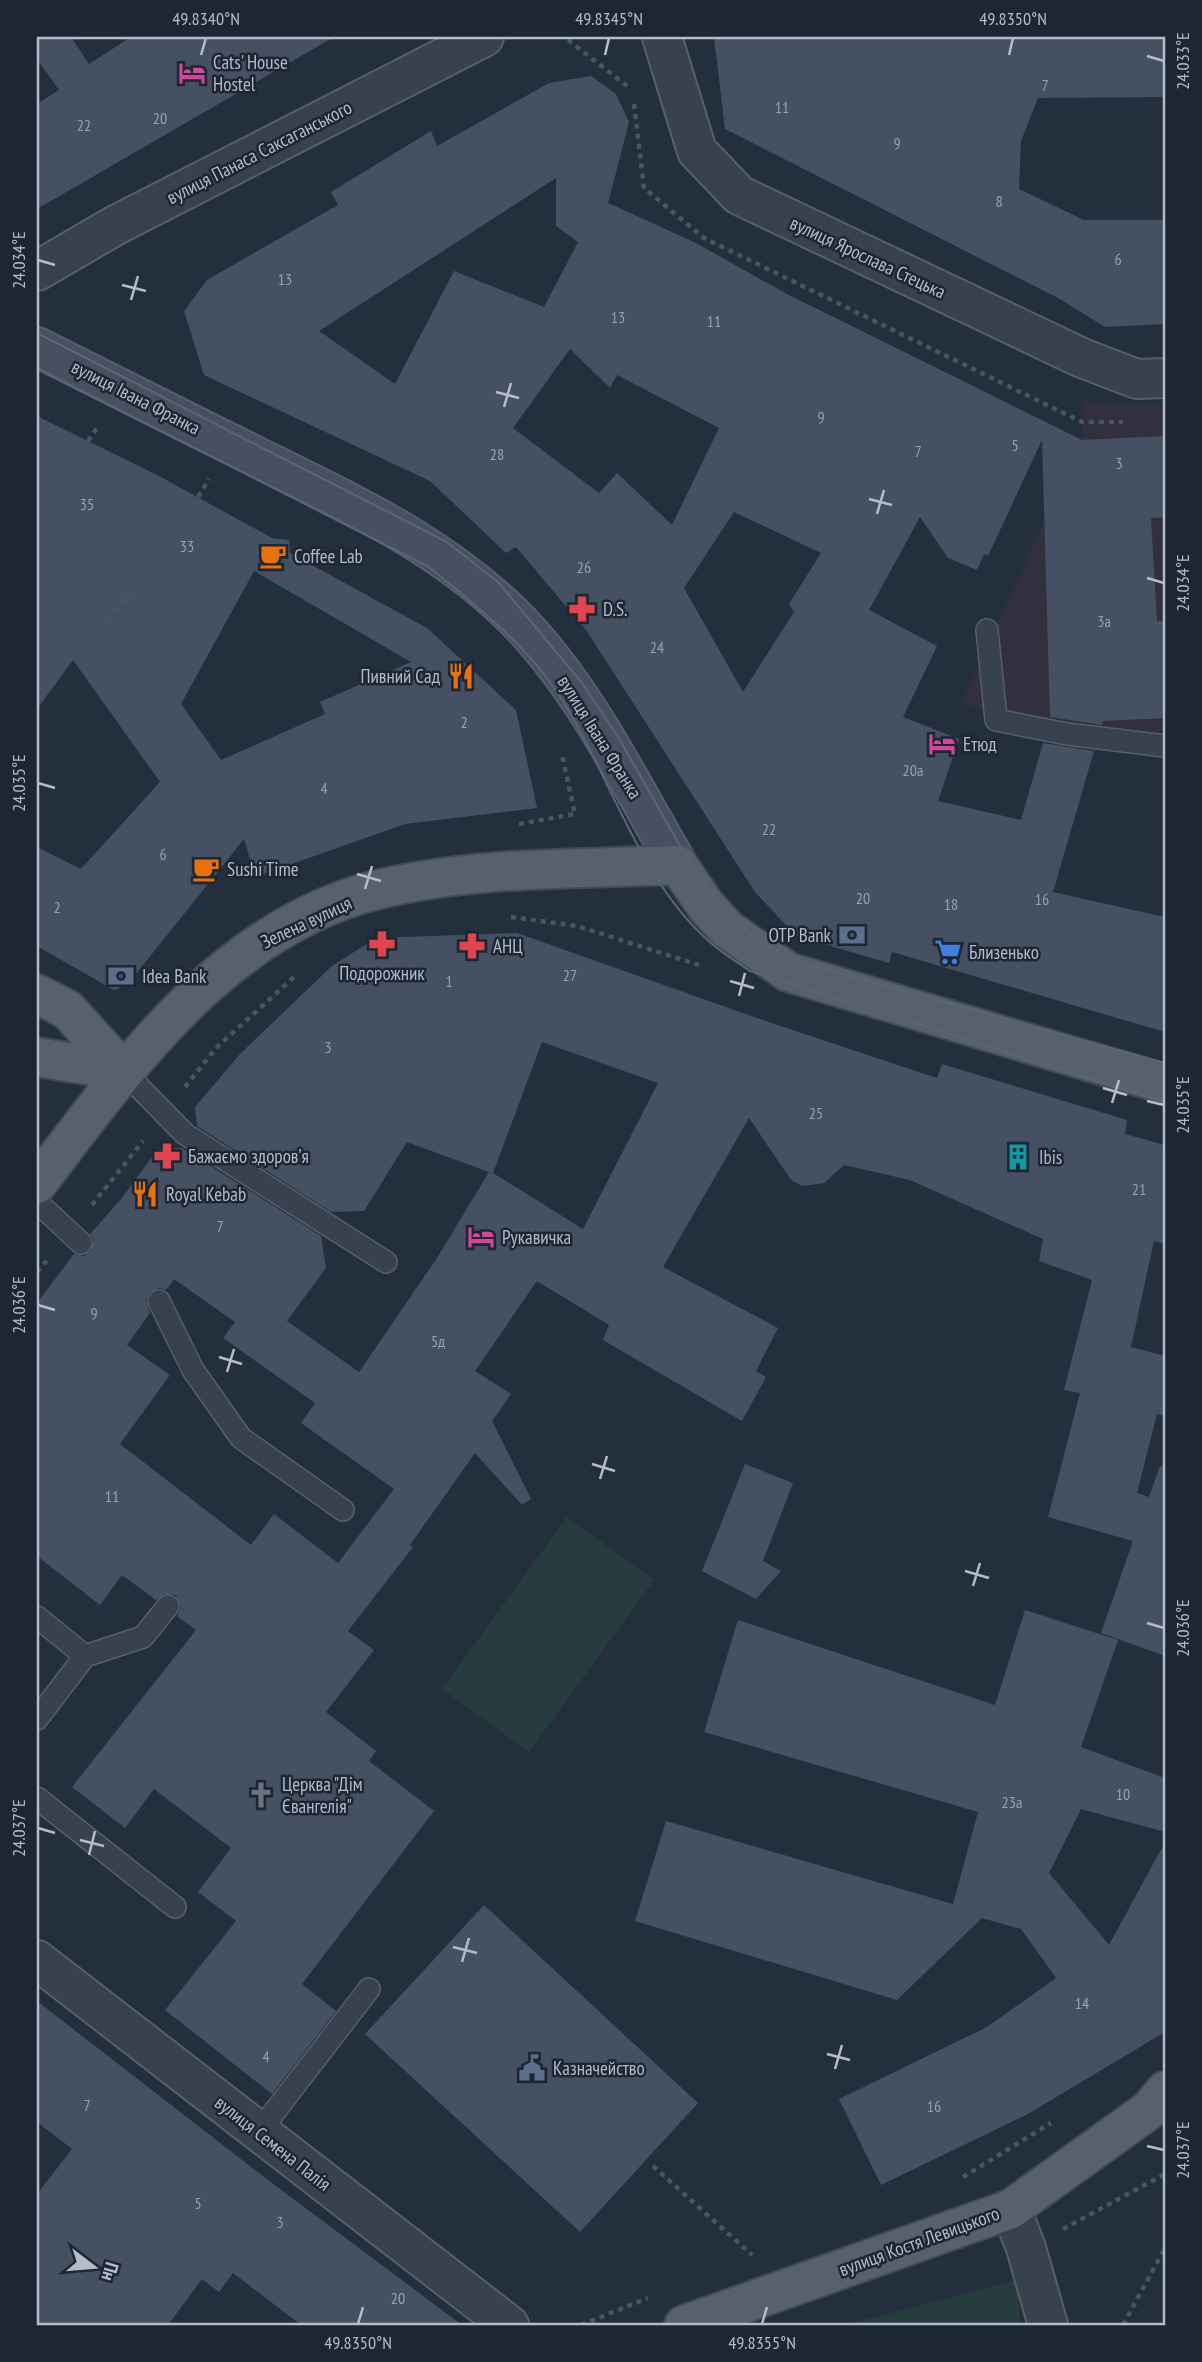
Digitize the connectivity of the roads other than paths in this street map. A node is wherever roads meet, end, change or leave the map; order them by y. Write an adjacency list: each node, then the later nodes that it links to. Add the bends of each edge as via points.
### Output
1 (484, 37): 3 (street, вулиця Панаса Саксаганського, via 116,225)
2 (662, 37): 5 (street, вулиця Ярослава Стецька, via 697,151 739,195 1082,358 1137,379)
3 (37, 271)
4 (37, 347): 8 (main road, вулиця Івана Франка, via 333,494 434,549 489,593 524,627 573,690)
5 (1165, 378)
6 (987, 630): 7 (lane, via 996,720)
7 (1165, 746)
8 (678, 865): 11 (main road, Зелена вулиця, via 487,874 373,891 316,913 255,945 176,1014); 12 (main road, вулиця Івана Франка, via 727,929 788,972)
9 (37, 994): 11 (main road, via 68,1010)
10 (37, 1057): 11 (main road)
11 (123, 1071): 13 (main road, Зелена вулиця); 16 (lane, via 186,1134)
12 (1165, 1084)
13 (37, 1184)
14 (37, 1202): 15 (lane)
15 (76, 1238)
16 (386, 1262)
17 (159, 1301): 18 (lane, via 193,1370 241,1438)
18 (343, 1510)
19 (168, 1606): 21 (lane, via 143,1637)
20 (37, 1617): 21 (lane)
21 (85, 1656): 22 (lane)
22 (37, 1719)
23 (37, 1798): 24 (lane)
24 (175, 1907)
25 (37, 1960): 28 (street, вулиця Семена Палія)
26 (369, 1989): 28 (lane)
27 (1165, 2091): 29 (main road, вулиця Костя Левицького, via 1149,2110)
28 (259, 2132): 30 (street, вулиця Семена Палія)
29 (1010, 2209): 31 (main road, вулиця Костя Левицького); 32 (street)
30 (509, 2325)
31 (684, 2325)
32 (1048, 2325)

